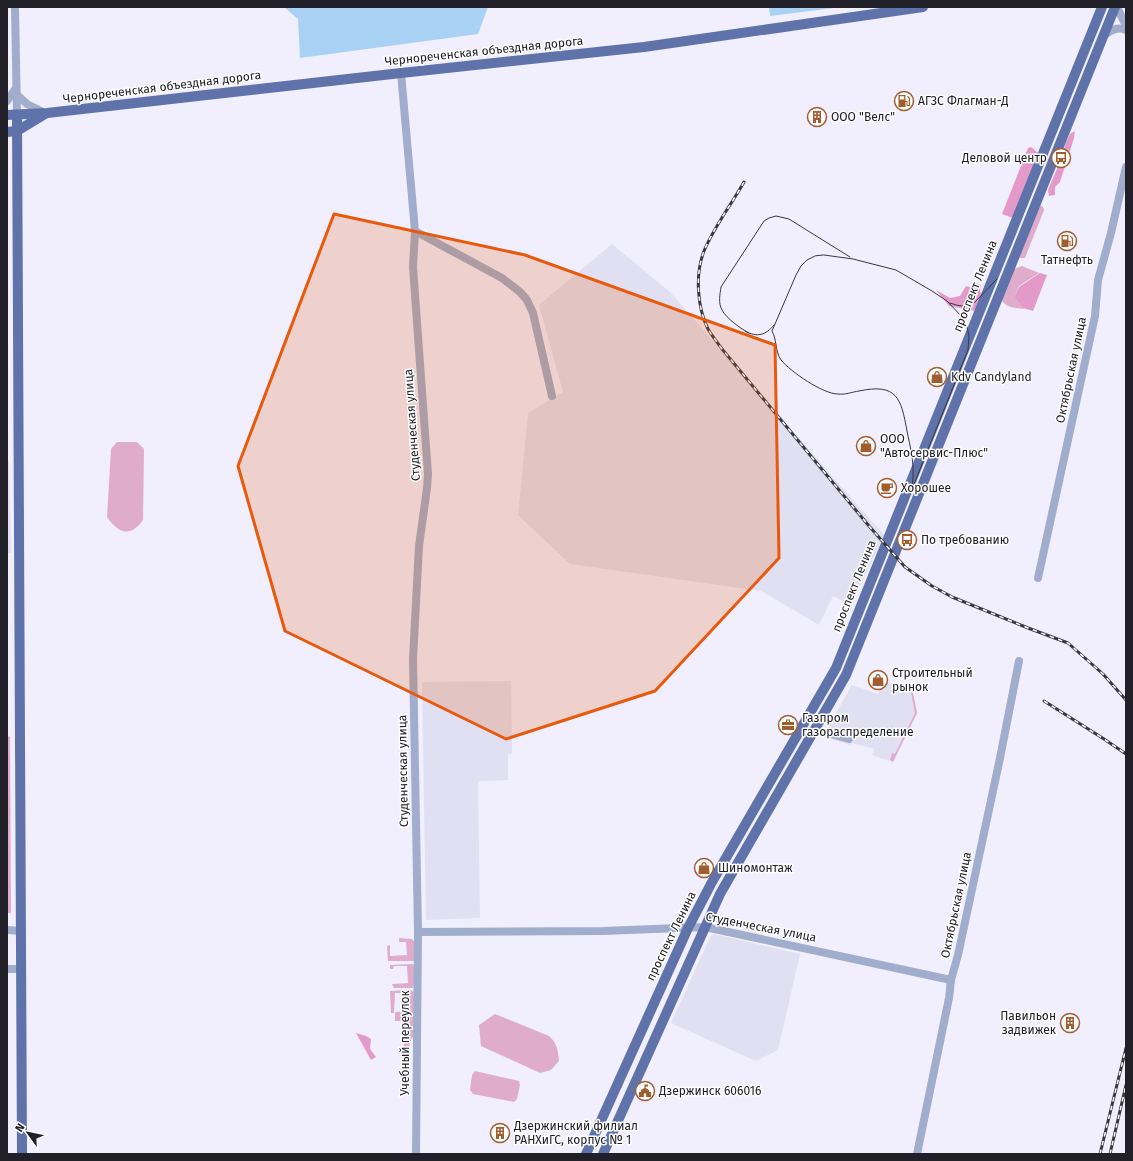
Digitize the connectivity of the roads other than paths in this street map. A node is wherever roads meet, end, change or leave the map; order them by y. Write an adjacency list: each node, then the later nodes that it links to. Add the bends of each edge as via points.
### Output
1 (15, 7): 9 (street)
2 (923, 7): 8 (main road, Чернореченская объездная дорога, via 644,47)
3 (1116, 7): 5 (street); 7 (main road, проспект Ленина)
4 (1099, 9): 24 (main road, проспект Ленина, via 836,668)
5 (1126, 26)
6 (1126, 30): 7 (street, via 1116,28)
7 (1103, 36): 23 (main road, проспект Ленина, via 846,675 720,894)
8 (401, 73): 11 (main road, Чернореченская объездная дорога); 17 (street, Студенческая улица)
9 (16, 91): 10 (street); 11 (street, via 32,108); 12 (street)
10 (7, 101)
11 (47, 113): 12 (main road, Чернореченская объездная дорога); 13 (main road)
12 (12, 115): 13 (main road)
13 (12, 132): 15 (main road)
14 (7, 138): 15 (main road)
15 (17, 147): 26 (main road)
16 (1126, 167): 19 (street, Октябрьская улица, via 1098,280 1095,316)
17 (415, 231): 18 (street, via 502,278 527,300 533,313); 27 (street, Студенческая улица, via 413,267 428,474 419,546 413,658)
18 (552, 396)
19 (1038, 578)
20 (1019, 661): 30 (street, Октябрьская улица)
21 (831, 734): 22 (street)
22 (849, 739)
23 (705, 927): 24 (street, Студенческая улица); 30 (street, Студенческая улица); 34 (main road, проспект Ленина)
24 (688, 928): 27 (street, Студенческая улица); 33 (main road, проспект Ленина)
25 (7, 930): 26 (street)
26 (22, 930): 29 (main road)
27 (418, 932): 32 (street, Учебный переулок)
28 (7, 969): 29 (street)
29 (22, 969): 31 (main road)
30 (951, 980): 35 (street, Октябрьская улица)
31 (22, 1154)
32 (416, 1154)
33 (586, 1154)
34 (602, 1154)
35 (917, 1154)

